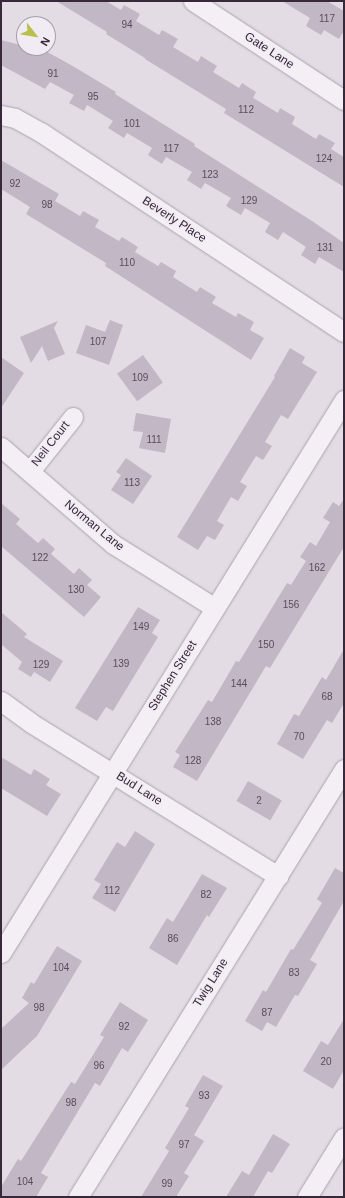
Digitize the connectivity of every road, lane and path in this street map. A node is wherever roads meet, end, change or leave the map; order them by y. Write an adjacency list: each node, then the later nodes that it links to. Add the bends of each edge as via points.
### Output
1 (194, 1): 2 (street, Gate Lane)
2 (344, 100)
3 (1, 115): 4 (street, Beverly Place, via 15,118 42,133)
4 (344, 332)
5 (344, 400): 9 (street, Stephen Street)
6 (73, 417): 8 (street, Neil Court)
7 (1, 447): 8 (street, Norman Lane)
8 (30, 471): 9 (street, Norman Lane, via 113,544)
9 (215, 608): 12 (street, Stephen Street)
10 (1, 701): 12 (street, Bud Lane)
11 (344, 769): 13 (street, Twig Lane)
12 (113, 773): 13 (street, Bud Lane); 14 (street, Stephen Street)
13 (278, 876): 16 (street, Twig Lane)
14 (1, 953)
15 (344, 1137): 17 (street)
16 (78, 1197)
17 (307, 1197)

